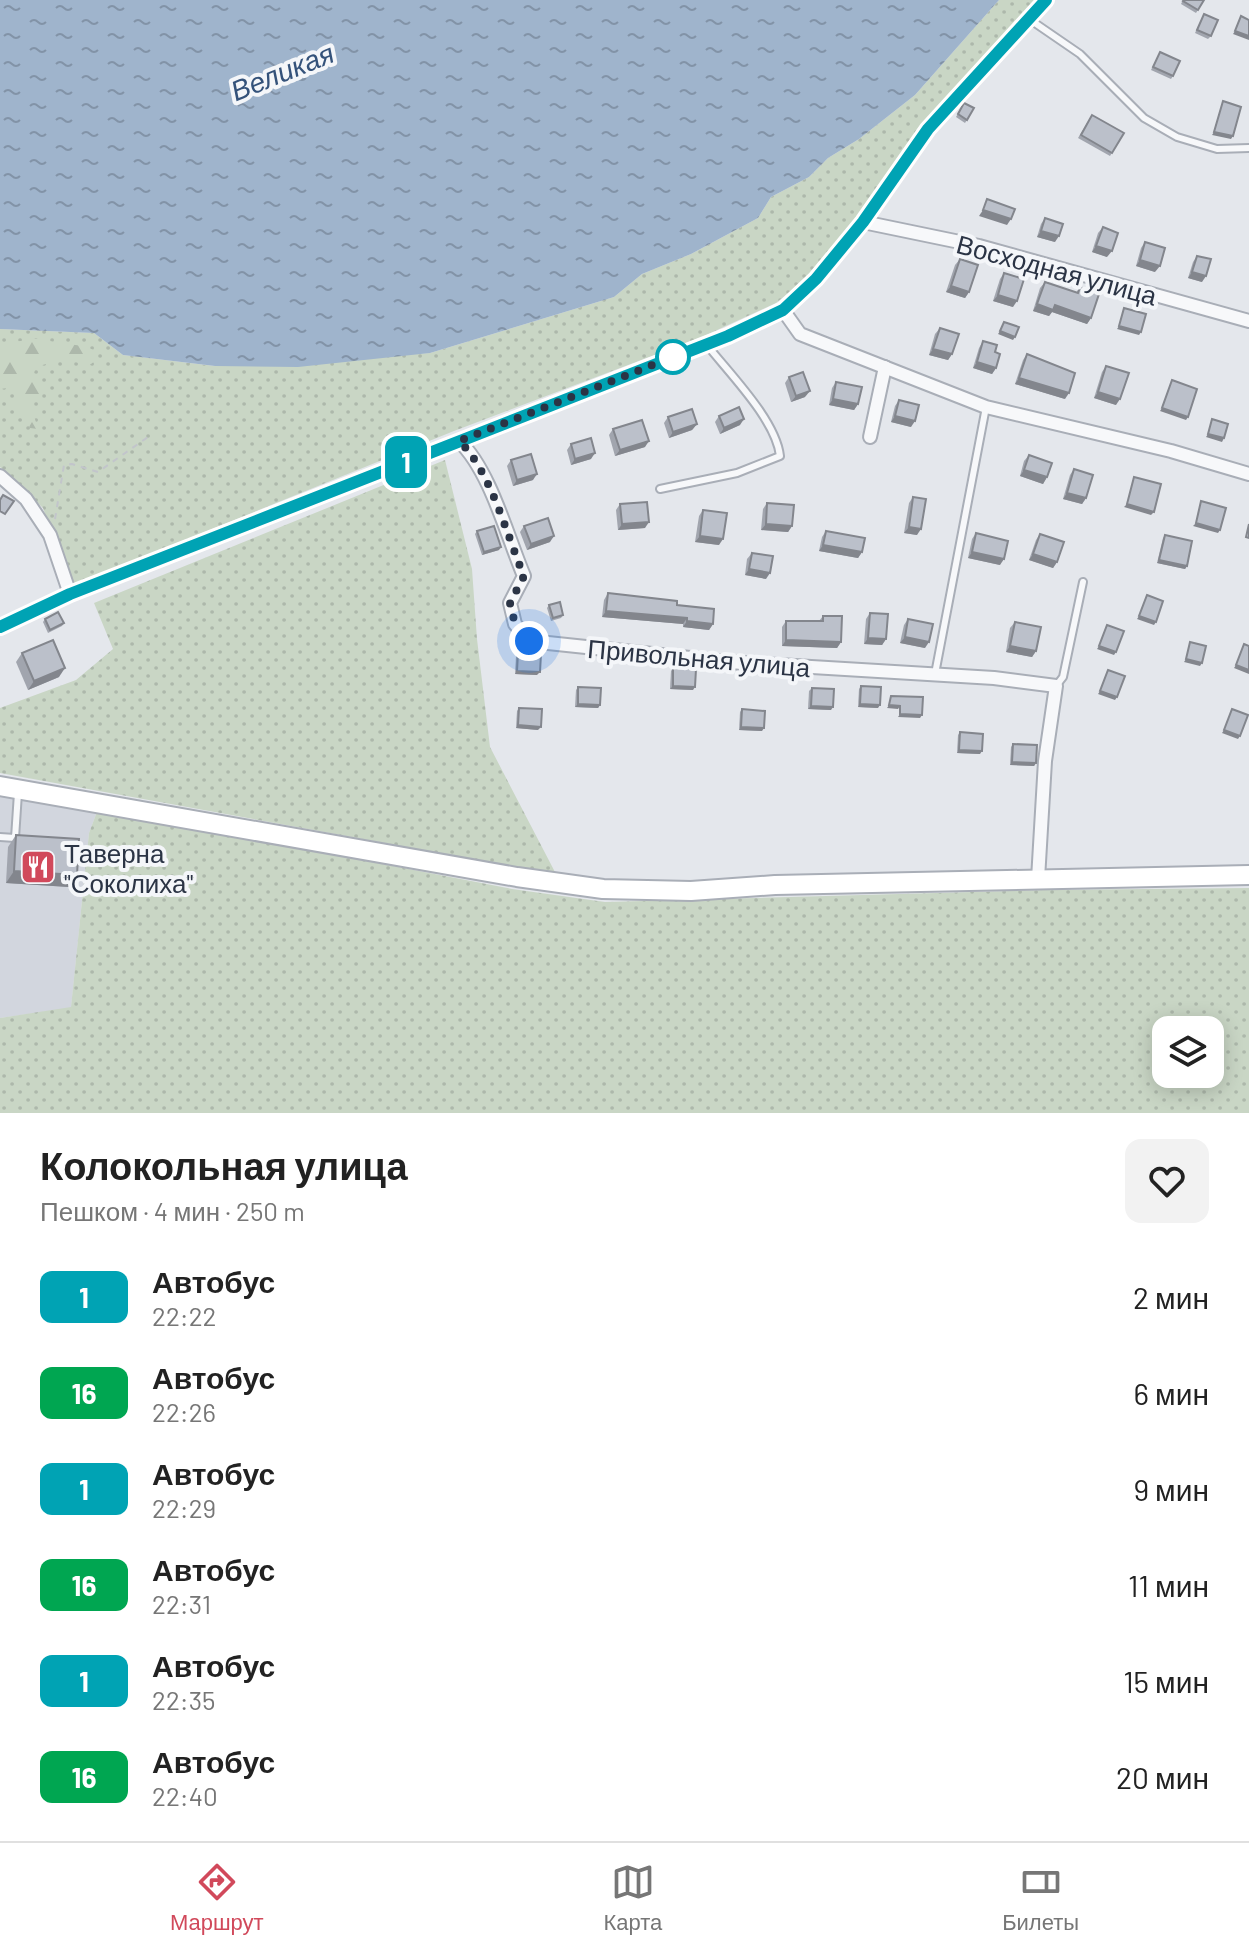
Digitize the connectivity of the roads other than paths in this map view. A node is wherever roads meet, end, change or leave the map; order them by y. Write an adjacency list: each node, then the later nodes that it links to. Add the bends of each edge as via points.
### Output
1 (1046, 0): 2 (street)
2 (1029, 19): 3 (lane, via 1080,54 1144,118 1177,137 1217,149); 4 (street, via 928,129)
3 (1249, 148)
4 (863, 222): 5 (street); 6 (street, Восходная улица, via 979,246)
5 (783, 310): 7 (street); 8 (street, via 800,334)
6 (1249, 321)
7 (707, 345): 11 (street); 14 (lane, via 778,441 780,456 737,473)
8 (885, 367): 9 (street); 10 (street)
9 (986, 407): 12 (street); 18 (lane)
10 (870, 437)
11 (459, 441): 16 (street); 18 (street, Привольная улица, via 482,472 524,576 510,603 515,624 529,641 728,662)
12 (1249, 474)
13 (0, 476): 16 (street, via 26,499 50,535)
14 (660, 489)
15 (1083, 582): 19 (lane, via 1063,677)
16 (70, 594): 17 (street)
17 (0, 627)
18 (935, 674): 19 (street, Привольная улица)
19 (1051, 685): 23 (street)
20 (9, 788): 21 (lane, via 15,838); 23 (street, via 603,889 691,891)
21 (0, 837)
22 (1249, 875): 23 (street)
23 (1038, 879)

